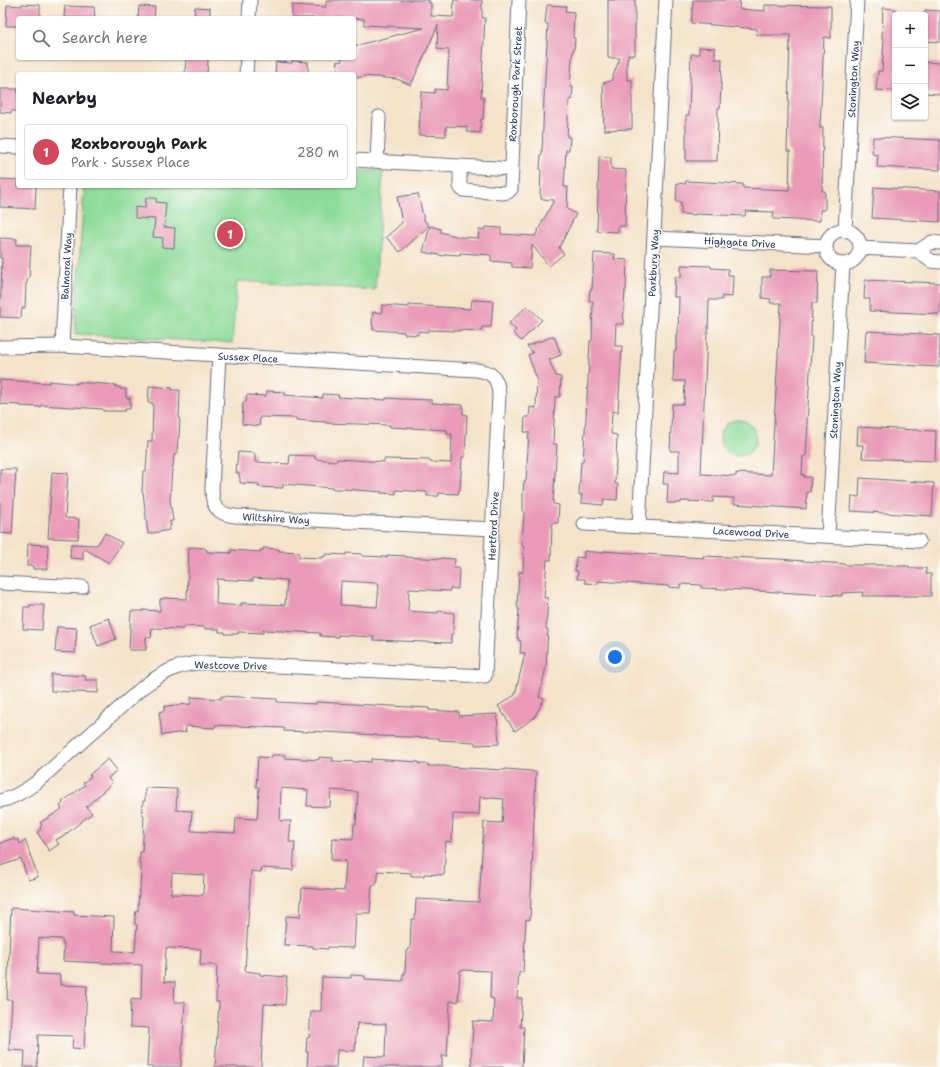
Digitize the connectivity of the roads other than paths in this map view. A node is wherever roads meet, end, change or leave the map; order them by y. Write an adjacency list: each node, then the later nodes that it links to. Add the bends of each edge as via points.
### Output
1 (250, 0): 5 (street)
2 (519, 0): 14 (street, Roxborough Park Street)
3 (666, 0): 17 (street, Parkbury Way)
4 (857, 0): 16 (street, Stonington Way)
5 (249, 16)
6 (247, 60): 7 (street)
7 (246, 72)
8 (378, 117): 12 (street)
9 (0, 146): 10 (street)
10 (16, 147)
11 (356, 160): 12 (street)
12 (377, 161): 13 (street)
13 (460, 166): 14 (street); 14 (street, Roxborough Park Street, via 460,186 467,191 508,192 511,189)
14 (512, 169)
15 (70, 188): 24 (street, Balmoral Way)
16 (845, 231): 19 (street, via 831,236); 20 (street, via 856,236)
17 (654, 238): 19 (street, Highgate Drive); 29 (street, Parkbury Way)
18 (940, 243): 21 (street, via 932,242)
19 (826, 246): 23 (street, via 831,258)
20 (860, 248): 21 (street); 23 (street, via 856,258)
21 (918, 251): 22 (street, via 931,261)
22 (940, 262)
23 (843, 264): 31 (street, Stonington Way)
24 (62, 346): 25 (street, Sussex Place); 26 (street, Sussex Place)
25 (0, 347)
26 (219, 355): 27 (street, Sussex Place, via 476,370); 30 (street, Wiltshire Way, via 212,489 213,502 221,512 235,516)
27 (494, 377): 30 (street, Hertford Drive, via 499,395)
28 (584, 524): 29 (street, Lacewood Drive)
29 (639, 527): 31 (street, Lacewood Drive)
30 (492, 529): 35 (street, Hertford Drive)
31 (828, 536): 32 (street, Lacewood Drive)
32 (919, 541)
33 (0, 583): 34 (street)
34 (82, 587)
35 (485, 676): 36 (street, Westcove Drive, via 214,662 188,664 143,687 28,790)
36 (0, 802)

